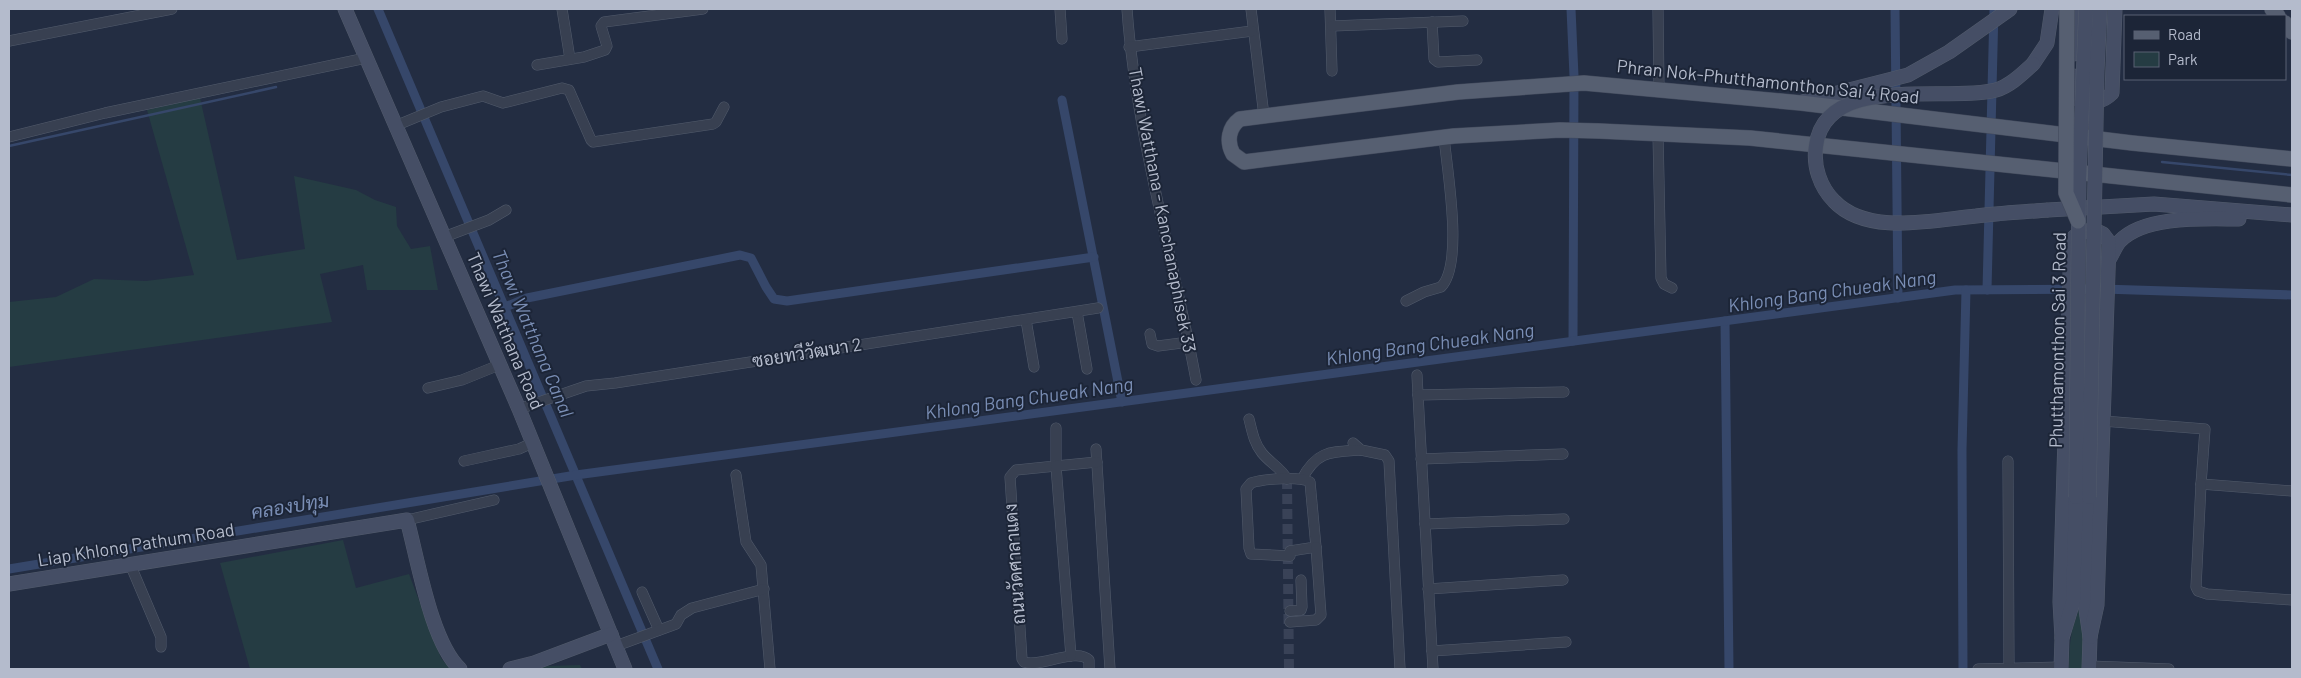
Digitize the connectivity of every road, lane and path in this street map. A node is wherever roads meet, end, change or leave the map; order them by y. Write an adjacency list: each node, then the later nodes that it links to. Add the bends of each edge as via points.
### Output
1 (172, 9): 22 (street)
2 (345, 9): 24 (main road, Thawi Watthana Road)
3 (562, 9): 25 (street)
4 (703, 9): 25 (street, via 604,22 600,26 607,46 605,50)
5 (1060, 9): 21 (street)
6 (1126, 9): 23 (street, Thawi Watthana - Kanchanaphisek 33)
7 (1251, 9): 20 (street)
8 (1330, 9): 19 (street)
9 (1658, 9): 29 (street)
10 (2010, 9): 30 (main road, via 1950,52 1908,75)
11 (2052, 9): 40 (main road, bridge, via 2047,42 2033,64 2011,83 1997,90 1887,95 1845,104 1822,126 1817,138 1815,156 1818,173 1834,202 1860,218 1902,223 2154,204)
12 (2067, 9): 41 (main road, bridge, via 2066,193)
13 (2075, 9): 16 (main road, via 2074,93 2079,100 2097,102 2112,93)
14 (2086, 9): 41 (main road, Phutthamonthon Sai 3 Road, bridge)
15 (2100, 9): 79 (main road, Phutthamonthon Sai 3 Road, bridge)
16 (2115, 9)
17 (1463, 21): 18 (street)
18 (1432, 22): 19 (street); 26 (street, via 1434,59 1438,62)
19 (1332, 26): 28 (street)
20 (1252, 31): 23 (street); 32 (street)
21 (1062, 39)
22 (9, 41)
23 (1130, 48): 51 (street, Thawi Watthana - Kanchanaphisek 33, via 1154,192)
24 (366, 58): 33 (main road, Thawi Watthana Road); 35 (street)
25 (570, 59): 27 (street)
26 (1476, 60)
27 (537, 65)
28 (1332, 71)
29 (1659, 89): 30 (main road, Phran Nok-Phutthamonthon Sai 4 Road); 32 (main road, Phran Nok-Phutthamonthon Sai 4 Road, via 1596,83 1562,84 1458,92)
30 (1801, 103): 37 (main road, Phran Nok-Phutthamonthon Sai 4 Road)
31 (724, 107): 33 (street, via 713,124 593,142 567,88 503,103 483,96 441,107)
32 (1264, 116): 36 (main road, Phran Nok-Phutthamonthon Sai 4 Road, via 1240,119 1232,126 1229,140 1233,154 1244,162)
33 (395, 126): 43 (main road, Thawi Watthana Road)
34 (1658, 134): 36 (main road, via 1560,130); 38 (main road, via 1750,138); 45 (street, via 1661,278)
35 (9, 137)
36 (1444, 137): 46 (street, via 1454,244 1447,279 1441,287)
37 (2292, 159)
38 (2292, 195)
39 (506, 210): 43 (street)
40 (2292, 215)
41 (2078, 221): 79 (main road, Phutthamonthon Sai 3 Road, bridge)
42 (2292, 221): 44 (main road, via 2177,219 2136,230 2120,241)
43 (449, 235): 52 (main road, Thawi Watthana Road)
44 (2108, 266): 62 (main road); 95 (main road, via 2109,242 2103,234 2098,231 2081,232 2071,240 2060,602)
45 (1672, 288)
46 (1406, 301)
47 (1098, 308): 48 (street, ซอยทวีวัฒนา 2)
48 (1077, 312): 49 (street, ซอยทวีวัฒนา 2); 54 (street)
49 (1026, 320): 53 (street); 60 (street, ซอยทวีวัฒนา 2, via 586,386)
50 (1150, 334): 51 (street, via 1152,344 1158,346)
51 (1189, 342): 56 (street, Thawi Watthana - Kanchanaphisek 33)
52 (500, 365): 57 (street, via 462,380); 60 (main road, Thawi Watthana Road)
53 (1034, 367)
54 (1087, 369)
55 (1416, 375): 59 (street)
56 (1196, 380)
57 (428, 388)
58 (1564, 392): 59 (street)
59 (1418, 395): 69 (street)
60 (526, 407): 64 (main road, Thawi Watthana Road)
61 (1249, 419): 75 (street, via 1255,443)
62 (2103, 422): 77 (street, via 2205,429); 94 (main road, via 2096,605)
63 (1056, 428): 73 (street)
64 (532, 443): 70 (street); 96 (main road, Thawi Watthana Road)
65 (1353, 443): 67 (street)
66 (1096, 449): 71 (street)
67 (1361, 450): 76 (street, via 1328,452 1310,464); 110 (street, via 1386,455 1389,461)
68 (1563, 454): 69 (street)
69 (1422, 460): 83 (street)
70 (464, 461)
71 (1097, 462): 73 (street); 109 (street)
72 (2008, 462): 101 (street)
73 (1056, 466): 100 (street); 100 (street, ถนนวัดศาลาแดง, via 1016,470 1010,477 1020,638 1022,659 1028,663)
74 (736, 475): 90 (street, via 746,542 761,565)
75 (1287, 479): 76 (street); 84 (street, via 1247,486 1248,548 1251,554 1290,554)
76 (1302, 480): 84 (street, via 1312,485)
77 (2201, 484): 78 (street); 92 (street, via 2198,591)
78 (2292, 491)
79 (2082, 497): 94 (main road, Phutthamonthon Sai 3 Road, via 2085,603); 95 (main road, Phutthamonthon Sai 3 Road, via 2073,602)
80 (494, 500): 82 (street)
81 (1564, 519): 83 (street)
82 (407, 520): 85 (main road, Liap Khlong Pathum Road); 104 (main road, via 436,629 443,648)
83 (1425, 524): 89 (street)
84 (1316, 547): 86 (street, via 1321,615 1316,620 1290,616 1302,607)
85 (130, 564): 88 (main road, Liap Khlong Pathum Road); 98 (street, via 161,637)
86 (1301, 580)
87 (1563, 580): 89 (street)
88 (9, 584)
89 (1428, 589): 99 (street)
90 (764, 590): 93 (street, via 692,608 681,614 676,624); 107 (street)
91 (642, 592): 93 (street)
92 (2292, 600)
93 (659, 630): 96 (street)
94 (2090, 637): 103 (main road, Phutthamonthon Sai 3 Road)
95 (2062, 638): 102 (main road, Phutthamonthon Sai 3 Road)
96 (619, 641): 105 (main road); 106 (main road, Thawi Watthana Road)
97 (1566, 642): 99 (street)
98 (161, 647)
99 (1432, 652): 111 (street)
100 (1071, 656): 108 (street, via 1086,657)
101 (2009, 668): 102 (street); 112 (street)
102 (2061, 668)
103 (2089, 668): 113 (street)
104 (460, 669)
105 (510, 669)
106 (625, 669)
107 (770, 669)
108 (1089, 669)
109 (1110, 669)
110 (1400, 669)
111 (1433, 669)
112 (1978, 669)
113 (2170, 669)

